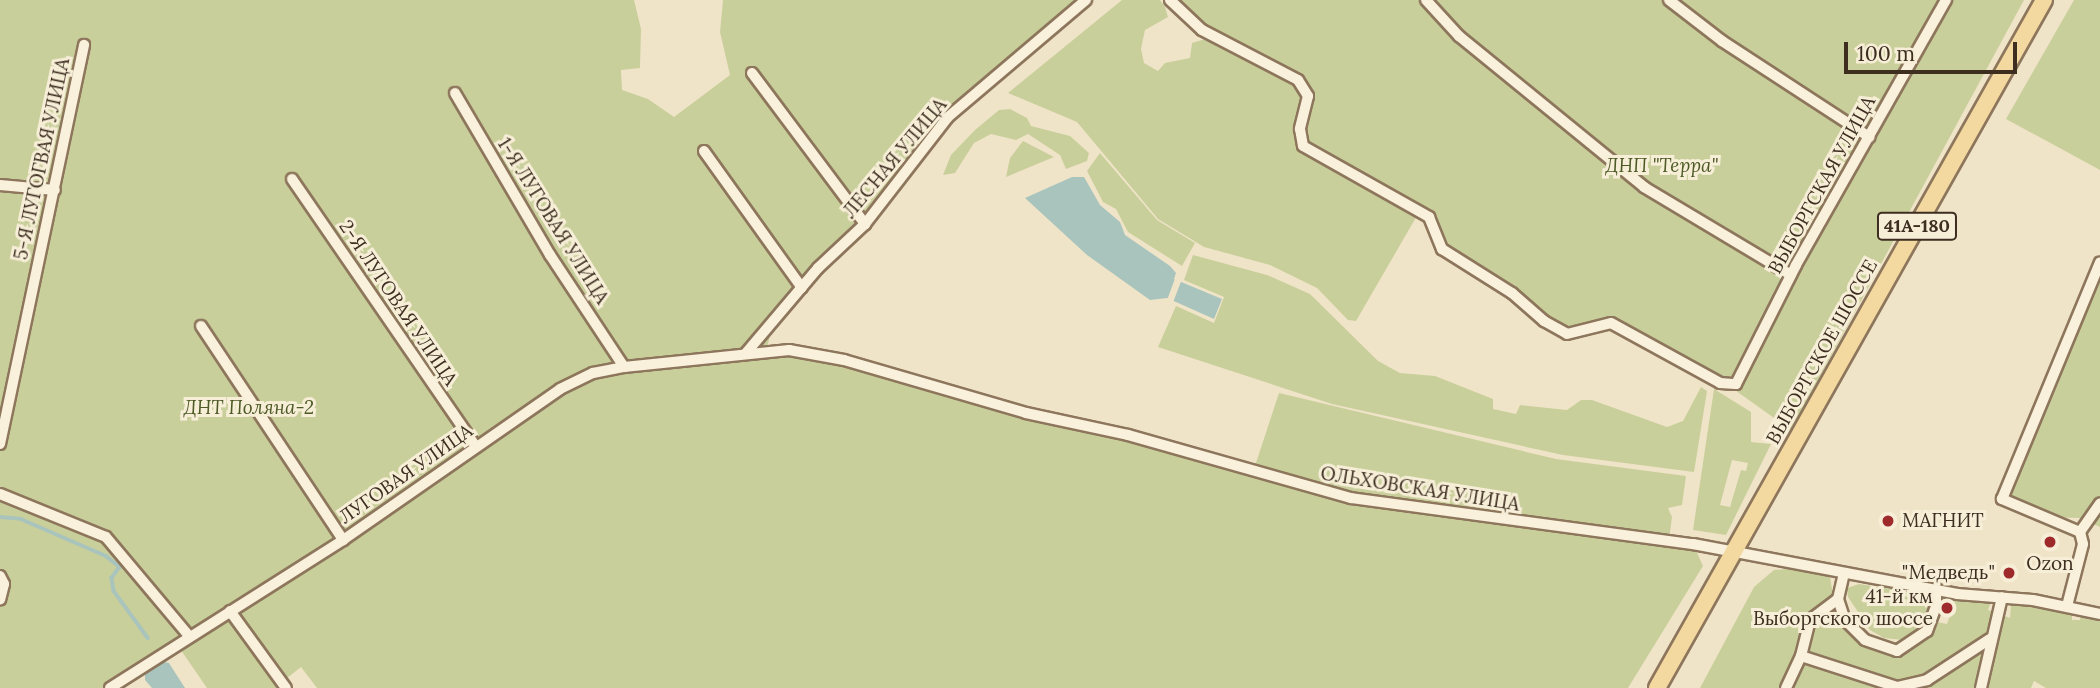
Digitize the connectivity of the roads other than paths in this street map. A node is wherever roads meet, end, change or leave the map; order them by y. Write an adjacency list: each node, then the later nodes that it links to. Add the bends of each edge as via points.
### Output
1 (1086, 0): 15 (street, ЛЕСНАЯ УЛИЦА, via 947,117)
2 (1170, 0): 17 (street, ВЫБОРГСКАЯ УЛИЦА, via 1202,30 1298,80 1308,96 1300,129 1303,146 1429,217 1442,249 1567,334 1611,323 1720,383 1736,384)
3 (1426, 0): 17 (street, via 1459,36 1644,187)
4 (1669, 0): 10 (street, via 1722,41)
5 (1946, 0): 10 (street, ВЫБОРГСКАЯ УЛИЦА)
6 (2044, 0): 28 (main road, ВЫБОРГСКОЕ ШОССЕ / 41А-180)
7 (83, 45): 14 (street, 5-Я ЛУГОГВАЯ УЛИЦА)
8 (752, 73): 15 (street)
9 (455, 93): 21 (street, 1-Я ЛУГОВАЯ УЛИЦА, via 550,255)
10 (1869, 137): 17 (street, ВЫБОРГСКАЯ УЛИЦА)
11 (704, 150): 18 (street)
12 (292, 179): 23 (street, 2-Я ЛУГОВАЯ УЛИЦА)
13 (0, 186): 14 (street)
14 (55, 190): 22 (street, 5-Я ЛУГОГВАЯ УЛИЦА)
15 (864, 224): 18 (street, ЛЕСНАЯ УЛИЦА)
16 (2100, 262): 26 (street, via 2002,499)
17 (1791, 275)
18 (802, 288): 20 (street, ЛЕСНАЯ УЛИЦА)
19 (201, 326): 27 (street)
20 (746, 353): 21 (street, ЛУГОВАЯ УЛИЦА); 28 (street, ОЛЬХОВСКАЯ УЛИЦА, via 800,350 844,359 966,397 1142,438 1351,498)
21 (624, 367): 23 (street, ЛУГОВАЯ УЛИЦА, via 593,373 560,389)
22 (0, 444)
23 (475, 447): 27 (street, ЛУГОВАЯ УЛИЦА)
24 (0, 494): 38 (street, via 106,537)
25 (2100, 503): 26 (street)
26 (2080, 532): 35 (street, via 2083,544)
27 (343, 540): 36 (street, ЛУГОВАЯ УЛИЦА)
28 (1734, 550): 29 (street, ОЛЬХОВСКАЯ УЛИЦА); 44 (main road, ВЫБОРГСКОЕ ШОССЕ / 41А-180)
29 (1844, 573): 31 (street, ОЛЬХОВСКАЯ УЛИЦА); 33 (street)
30 (0, 576): 34 (street, via 4,584)
31 (1936, 589): 32 (street, ОЛЬХОВСКАЯ УЛИЦА); 33 (street, via 1936,606 1927,631 1897,652 1865,640 1845,620)
32 (2002, 597): 35 (street, ОЛЬХОВСКАЯ УЛИЦА); 39 (street)
33 (1838, 599): 40 (street, via 1810,621)
34 (1, 600)
35 (2067, 606): 37 (street, ОЛЬХОВСКАЯ УЛИЦА)
36 (230, 611): 38 (street, ЛУГОВАЯ УЛИЦА); 43 (street)
37 (2100, 614)
38 (189, 636): 42 (street, ЛУГОВАЯ УЛИЦА)
39 (1990, 639): 41 (street, via 1927,680); 46 (street)
40 (1801, 656): 41 (street); 45 (street)
41 (1881, 686)
42 (110, 688)
43 (286, 688)
44 (1657, 688)
45 (1786, 688)
46 (1980, 688)

